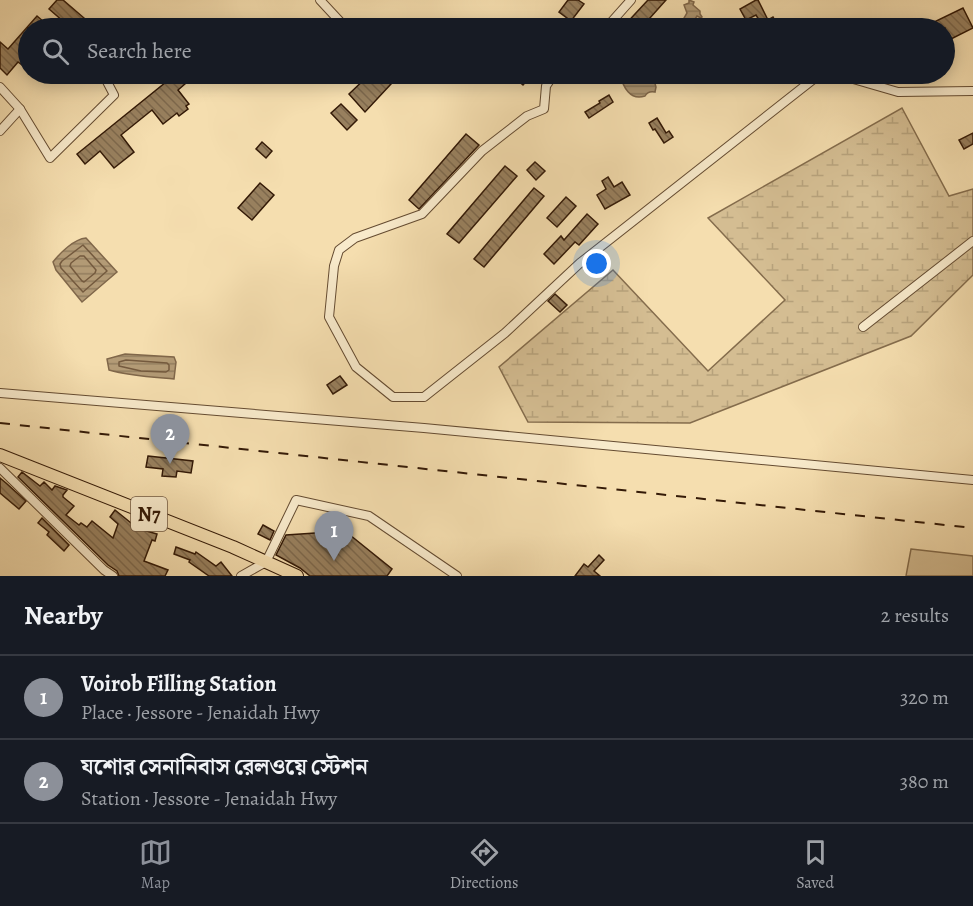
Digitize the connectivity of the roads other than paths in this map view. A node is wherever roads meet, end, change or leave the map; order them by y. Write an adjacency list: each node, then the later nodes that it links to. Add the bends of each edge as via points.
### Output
1 (320, 0): 3 (street)
2 (631, 0): 4 (street)
3 (337, 18)
4 (615, 18)
5 (109, 84): 11 (street, via 114,95 50,158)
6 (547, 84): 7 (street, via 544,109 527,116 482,151 422,214 355,238 339,250 329,317 356,367 393,397 424,397 505,333 580,263)
7 (807, 84)
8 (870, 84): 10 (street, via 898,92)
9 (0, 87): 11 (street)
10 (973, 91)
11 (20, 109): 12 (street)
12 (0, 131)
13 (973, 241): 14 (street)
14 (863, 327)
15 (0, 393): 18 (street)
16 (0, 455): 19 (highway, N7)
17 (0, 468): 20 (street)
18 (973, 480)
19 (266, 562): 21 (street); 22 (highway, N7); 23 (street, via 296,500 369,516)
20 (113, 576)
21 (241, 576)
22 (297, 576)
23 (457, 576)

